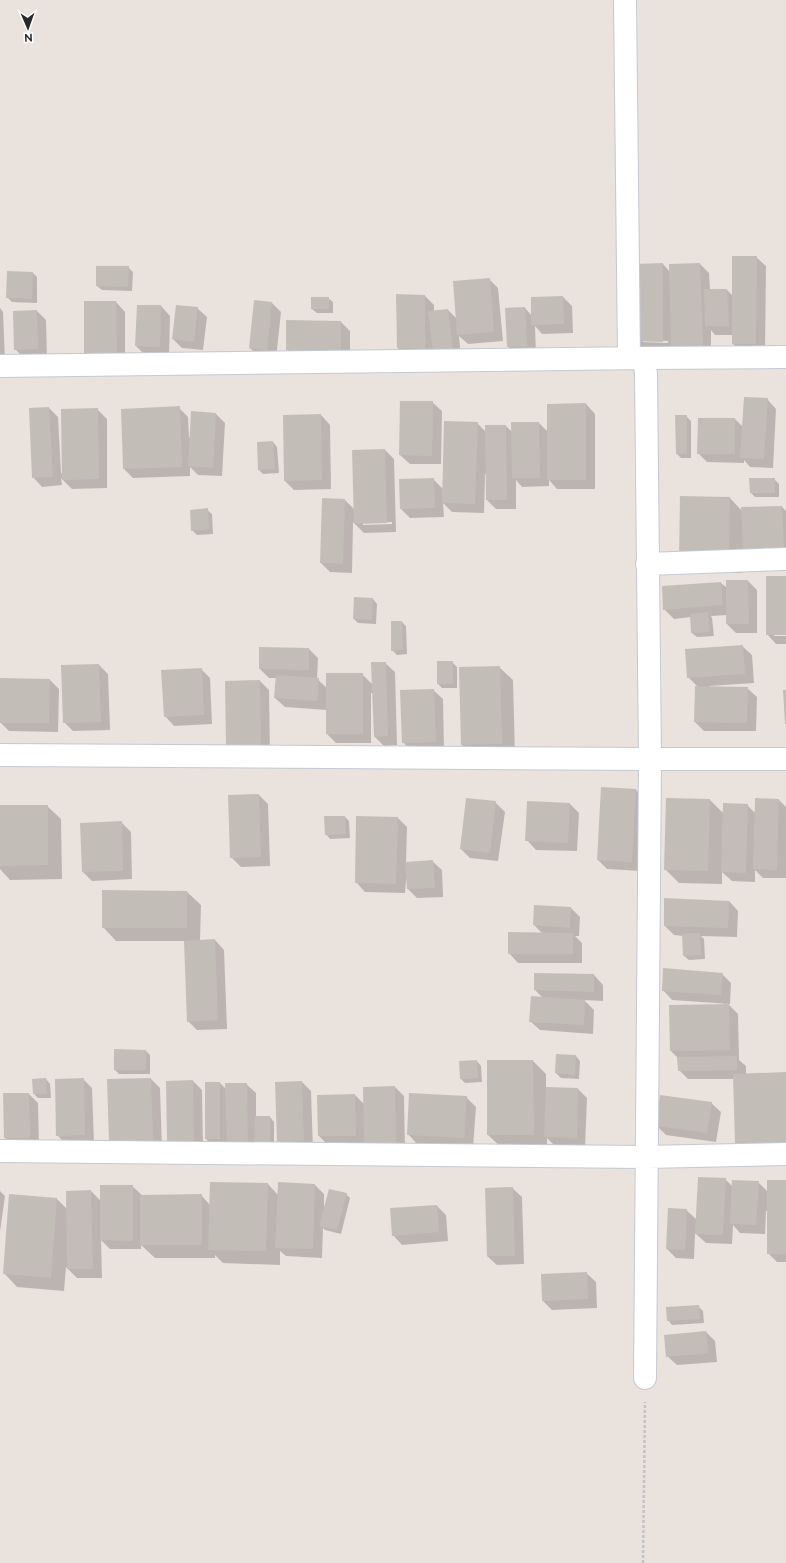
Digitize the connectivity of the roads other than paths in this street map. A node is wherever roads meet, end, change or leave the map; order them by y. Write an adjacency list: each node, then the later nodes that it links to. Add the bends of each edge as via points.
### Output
1 (625, 0): 3 (street)
2 (786, 356): 3 (street)
3 (637, 358): 4 (street); 6 (street, via 646,374)
4 (0, 366)
5 (786, 559): 6 (street)
6 (647, 564): 8 (street)
7 (0, 755): 8 (street)
8 (650, 759): 9 (street); 12 (street)
9 (786, 759)
10 (0, 1151): 12 (street)
11 (786, 1154): 12 (street)
12 (646, 1157): 13 (street)
13 (645, 1378)

